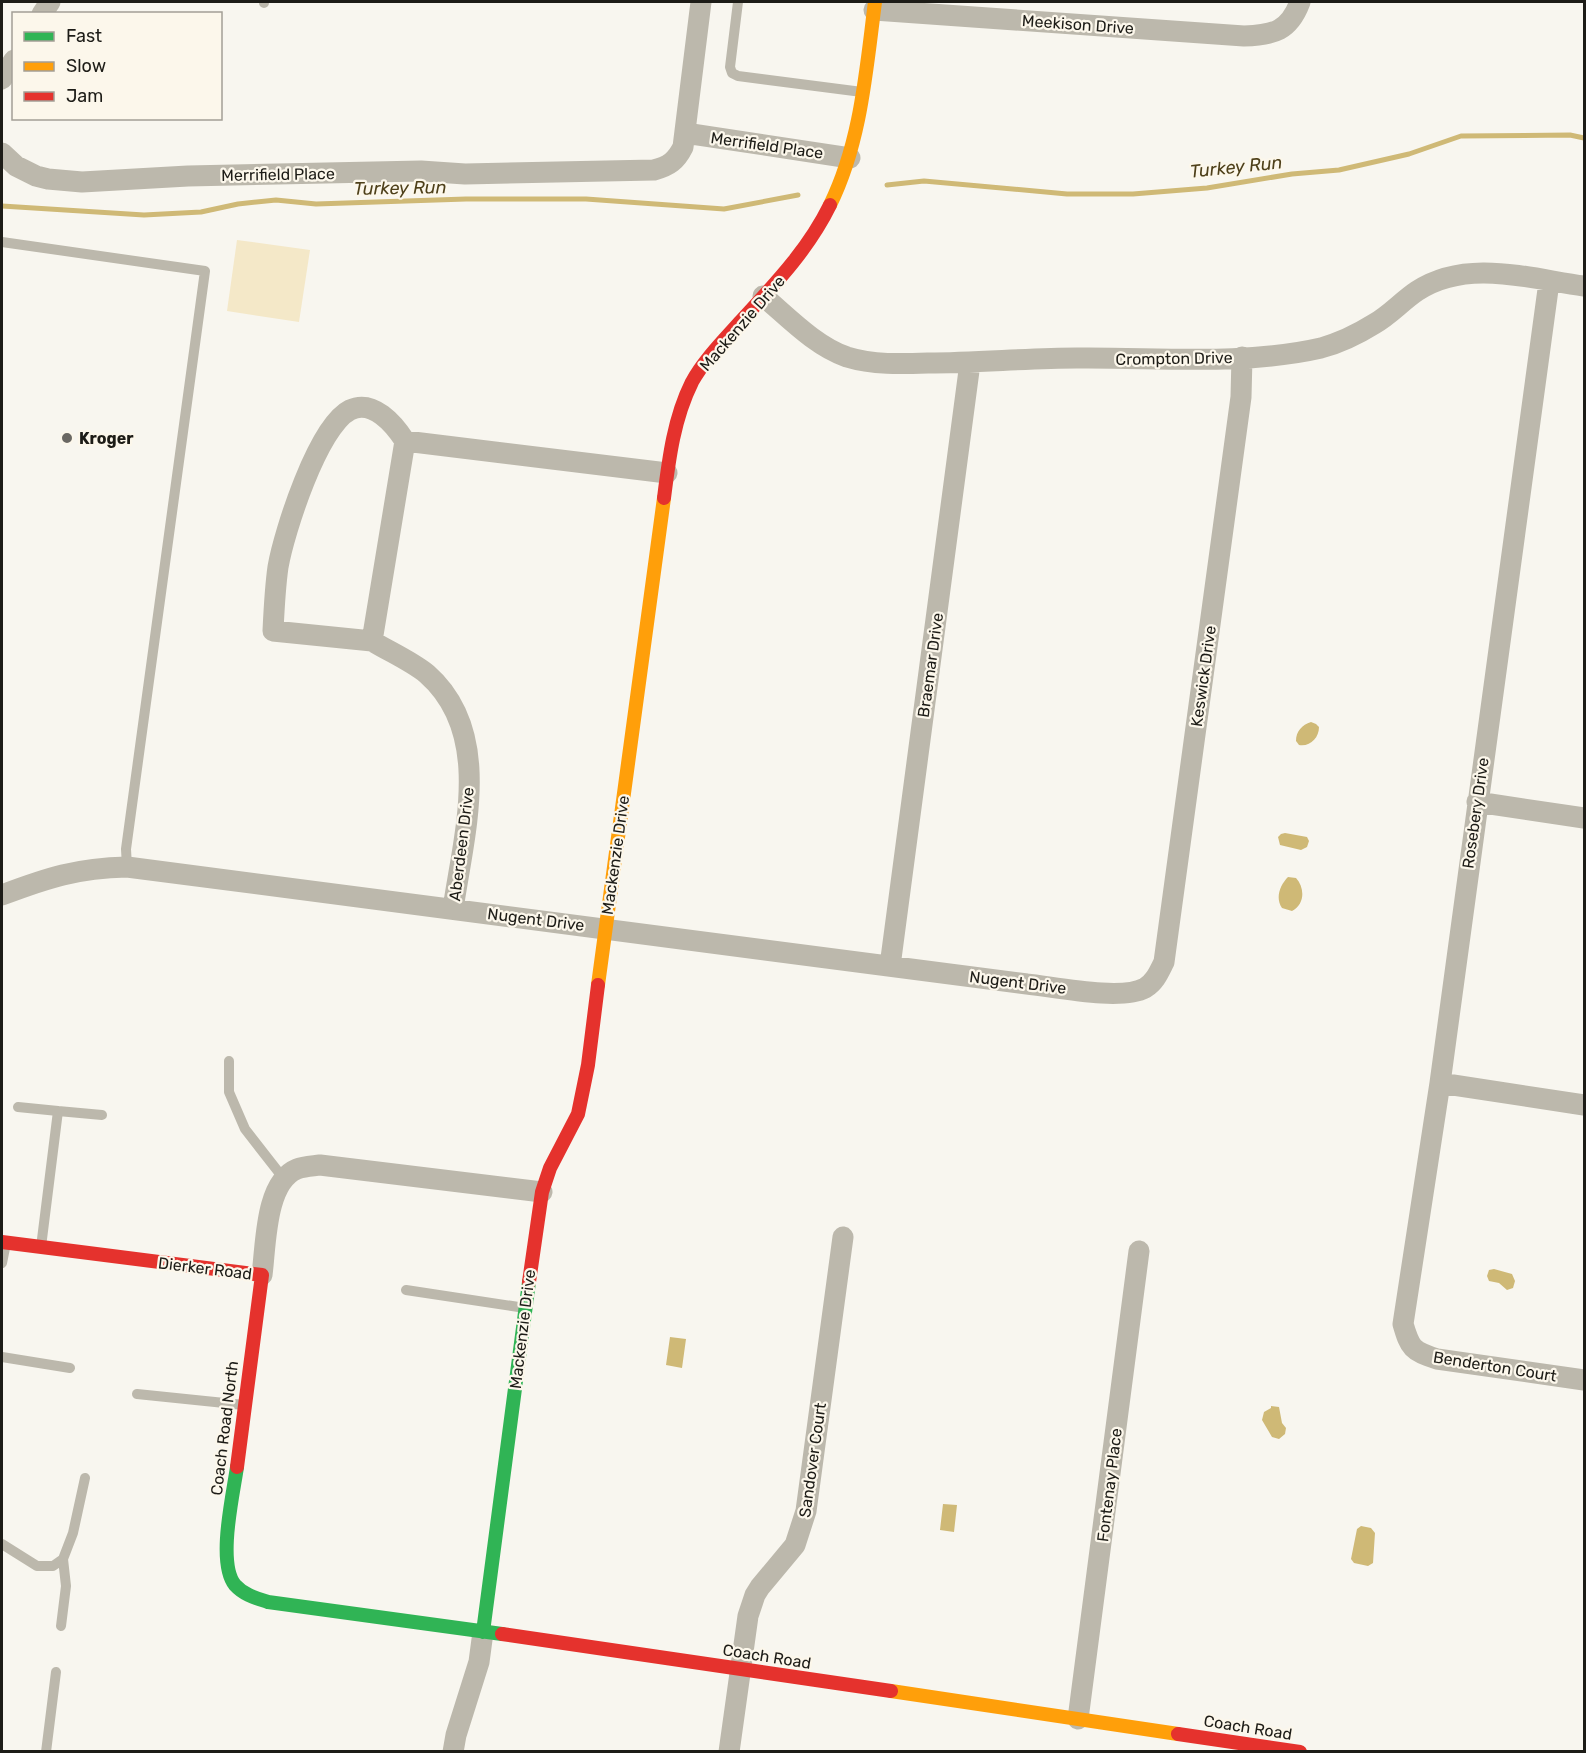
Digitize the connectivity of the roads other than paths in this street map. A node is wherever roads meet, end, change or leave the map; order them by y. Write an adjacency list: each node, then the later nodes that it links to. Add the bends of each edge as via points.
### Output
1 (701, 2): 8 (street, Merrifield Place)
2 (738, 2): 7 (lane, via 732,73)
3 (1300, 2): 4 (street, Meekison Drive, via 1294,17 1281,30 1244,36)
4 (874, 6): 7 (street, Mackenzie Drive)
5 (12, 63): 6 (street)
6 (2, 79)
7 (863, 92): 10 (street, Mackenzie Drive)
8 (685, 133): 9 (street, Merrifield Place, via 678,157 668,166 654,170 465,174 421,171 82,182 36,176); 10 (street, Merrifield Place)
9 (2, 153)
10 (850, 158): 14 (street, Mackenzie Drive, via 824,219)
11 (2, 243): 22 (lane, via 206,271 126,849)
12 (1549, 282): 13 (street, Crompton Drive); 15 (street, Crompton Drive, via 1481,272 1450,276 1416,291 1375,324 1348,338 1322,348); 20 (street, Rosebery Drive)
13 (1584, 286)
14 (763, 296): 16 (street, Crompton Drive, via 809,334 846,357 895,364); 18 (street, Mackenzie Drive, via 692,382 676,420)
15 (1242, 357): 16 (street, Crompton Drive); 27 (street, Keswick Drive, via 1241,397 1164,962 1157,977)
16 (970, 363): 26 (street, Braemar Drive)
17 (405, 441): 18 (street); 19 (street); 19 (street, Aberdeen Drive, via 388,420 370,409 361,407 342,416 319,449 288,523 278,566 273,631)
18 (667, 473): 25 (street, Mackenzie Drive)
19 (372, 641): 24 (street, Aberdeen Drive, via 431,678 463,727 470,761 470,794)
20 (1477, 802): 21 (street); 29 (street, Rosebery Drive)
21 (1584, 818)
22 (127, 867): 23 (street, Nugent Drive, via 71,871); 24 (street, Nugent Drive)
23 (2, 895)
24 (453, 909): 25 (street, Nugent Drive)
25 (605, 928): 26 (street, Nugent Drive); 35 (street, Mackenzie Drive, via 578,1114)
26 (890, 966): 27 (street, Nugent Drive, via 1106,993 1126,994)
27 (1145, 988)
28 (229, 1061): 34 (lane, via 229,1092 245,1129)
29 (1440, 1083): 30 (street); 44 (street, Rosebery Drive, via 1405,1303 1403,1324)
30 (1584, 1105)
31 (18, 1107): 32 (lane)
32 (58, 1111): 33 (lane); 38 (lane)
33 (102, 1115)
34 (284, 1179): 35 (street, via 297,1169 320,1165); 41 (street, Dierker Road, via 278,1184 271,1207)
35 (542, 1192): 43 (street, Mackenzie Drive)
36 (843, 1237): 56 (street, Sandover Court, via 806,1511 795,1545 755,1595)
37 (4, 1242): 38 (street, Dierker Road); 40 (lane)
38 (41, 1247): 41 (street, Dierker Road)
39 (1139, 1251): 58 (street, Fontenay Place)
40 (2, 1263)
41 (262, 1275): 49 (street, Coach Road North)
42 (406, 1290): 43 (lane)
43 (525, 1308): 55 (street, Mackenzie Drive)
44 (1409, 1344): 47 (street, Benderton Court, via 1421,1354 1437,1359)
45 (2, 1358): 46 (lane)
46 (70, 1368)
47 (1584, 1380)
48 (137, 1394): 49 (lane)
49 (244, 1405): 53 (street, Coach Road North, via 226,1549 226,1567)
50 (85, 1478): 52 (lane)
51 (2, 1544): 52 (lane, via 38,1566 52,1566)
52 (63, 1559): 54 (lane, via 66,1586)
53 (233, 1584): 55 (street, Coach Road, via 249,1597 268,1602)
54 (62, 1626)
55 (483, 1632): 56 (street, Coach Road); 60 (street, Mackenzie Drive, via 479,1662)
56 (741, 1668): 58 (street, Coach Road); 61 (street, Sandover Court)
57 (56, 1672): 59 (lane)
58 (1078, 1719): 62 (street, Coach Road)
59 (46, 1752)
60 (453, 1752)
61 (729, 1752)
62 (1300, 1752)

